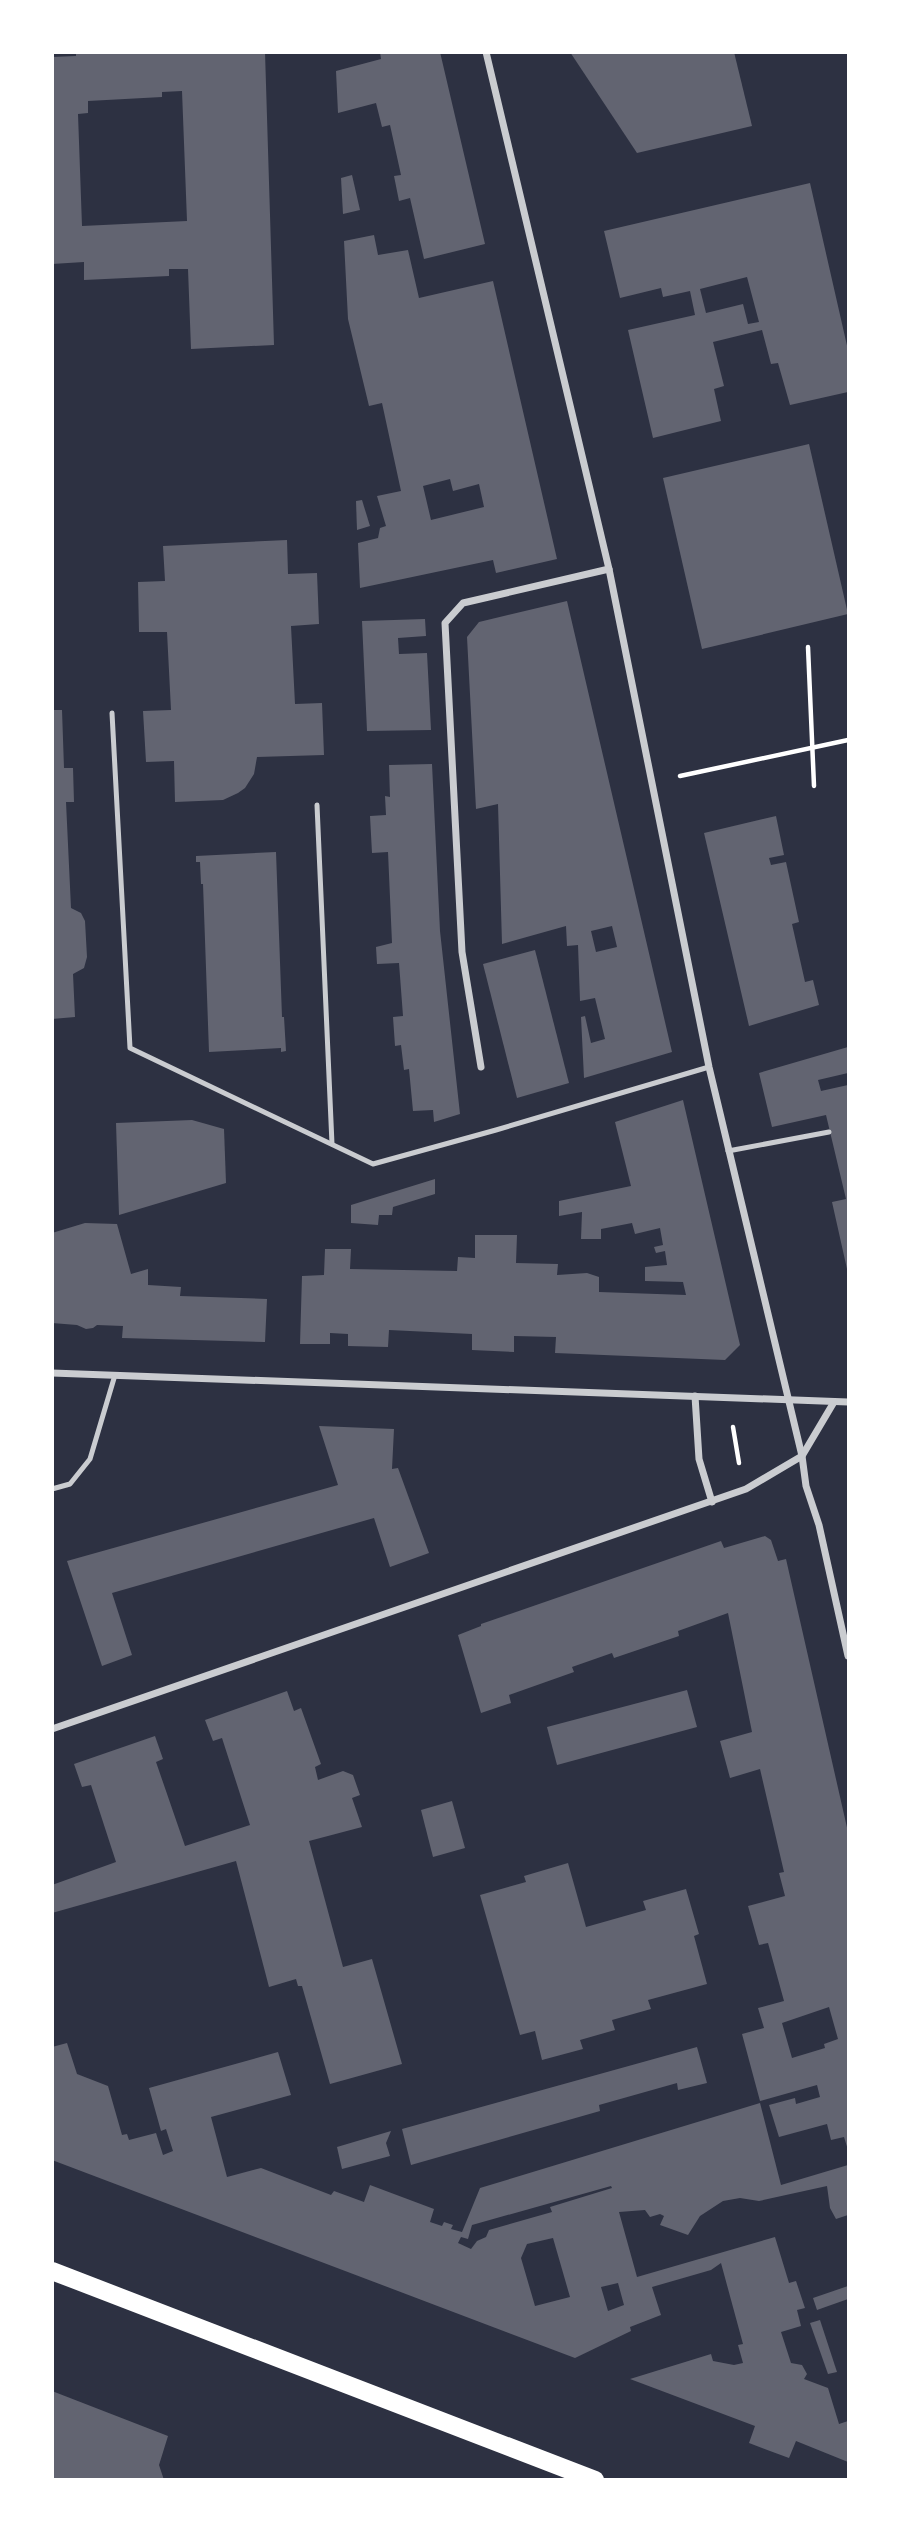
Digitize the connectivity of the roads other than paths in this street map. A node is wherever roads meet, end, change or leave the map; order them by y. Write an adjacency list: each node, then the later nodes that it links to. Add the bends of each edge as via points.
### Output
1 (486, 52): 2 (street)
2 (609, 569): 5 (street, via 463,603 445,623 462,952); 6 (street)
3 (112, 713): 8 (lane, via 130,1048)
4 (317, 805): 8 (lane)
5 (481, 1067)
6 (709, 1067): 8 (lane, via 373,1164); 9 (street)
7 (829, 1132): 9 (lane)
8 (332, 1144)
9 (728, 1151): 13 (street)
10 (52, 1373): 11 (street)
11 (115, 1375): 12 (street); 17 (lane, via 90,1459 70,1484)
12 (695, 1396): 13 (street); 18 (street, via 699,1459)
13 (788, 1400): 14 (street); 16 (street)
14 (834, 1402): 15 (street); 16 (street)
15 (849, 1402)
16 (802, 1456): 18 (street, via 746,1489); 19 (street)
17 (52, 1489)
18 (712, 1502): 20 (street)
19 (849, 1656)
20 (52, 1729)
21 (52, 2271): 22 (main road)
22 (595, 2480)

